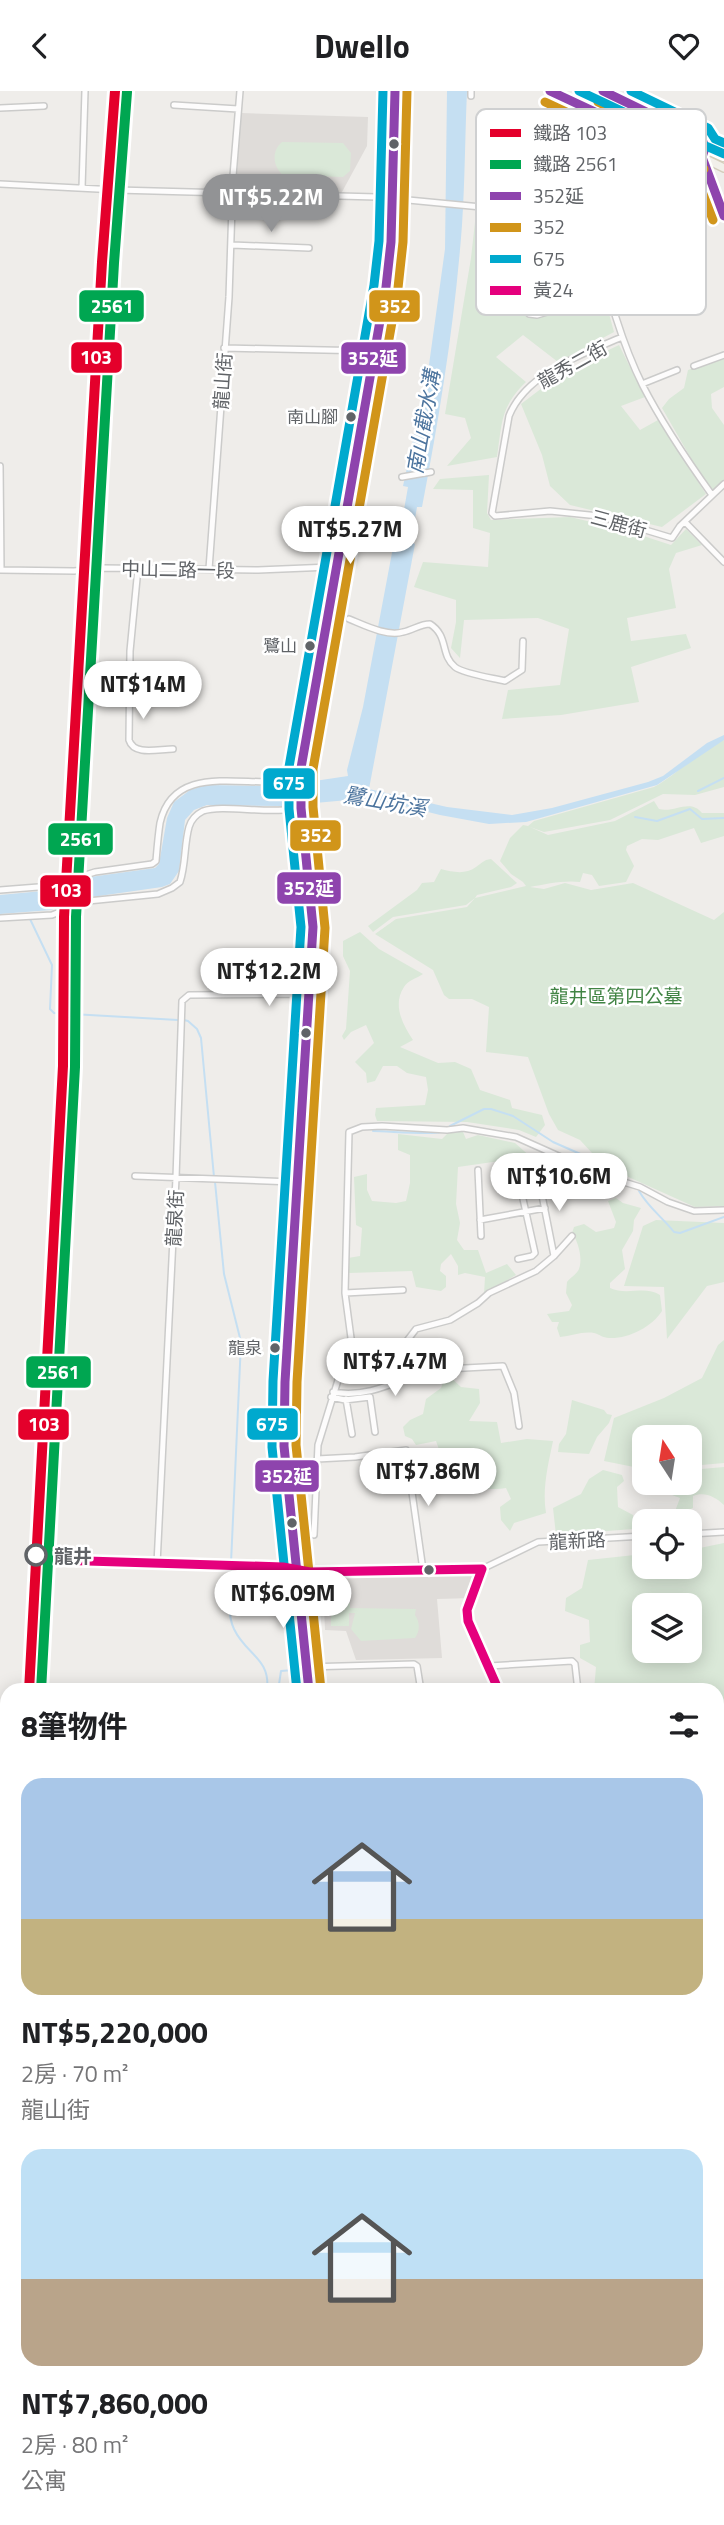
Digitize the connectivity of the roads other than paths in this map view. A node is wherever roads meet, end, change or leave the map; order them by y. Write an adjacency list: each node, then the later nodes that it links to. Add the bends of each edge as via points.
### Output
1 (85, 91): 23 (street)
2 (240, 91): 12 (street, 龍山街)
3 (387, 91): 25 (street)
4 (395, 91): 26 (street)
5 (550, 91): 13 (street)
6 (566, 91): 14 (main road)
7 (582, 91): 15 (main road)
8 (603, 91): 16 (street)
9 (174, 105): 12 (street)
10 (44, 106): 11 (street)
11 (0, 108)
12 (238, 109): 24 (street, 龍山街)
13 (589, 109)
14 (603, 109)
15 (621, 109)
16 (641, 109)
17 (706, 148): 18 (main road)
18 (724, 157)
19 (706, 159): 20 (main road)
20 (724, 167)
21 (706, 168): 28 (street)
22 (0, 184): 23 (street)
23 (82, 188): 24 (street)
24 (233, 193): 25 (street); 29 (street, 龍山街)
25 (384, 197): 26 (street); 35 (street, via 379,281)
26 (392, 198): 27 (street); 33 (street, via 391,242)
27 (476, 208)
28 (724, 216)
29 (232, 245): 30 (street); 34 (street, 龍山街)
30 (309, 248)
31 (615, 315): 32 (street)
32 (622, 337): 39 (street); 46 (street, 龍秀二街, via 568,361 515,402)
33 (376, 347): 35 (street); 40 (street)
34 (224, 348): 35 (street); 52 (street, 龍山街)
35 (367, 350): 40 (street, via 372,358); 49 (street)
36 (724, 355): 37 (street)
37 (694, 366)
38 (677, 370): 39 (street)
39 (642, 384): 45 (street, via 670,435)
40 (366, 401): 51 (street)
41 (0, 466): 53 (street)
42 (431, 473): 43 (street)
43 (402, 477)
44 (724, 484): 45 (street, 三鹿街)
45 (712, 495): 47 (street, 三鹿街)
46 (492, 513): 47 (street, 三鹿街, via 599,516 669,538)
47 (685, 521): 48 (street)
48 (724, 562)
49 (327, 566): 51 (street, 中山二路一段); 52 (street, 中山二路一段); 57 (street)
50 (138, 568): 52 (street, 中山二路一段); 53 (street, 中山二路一段); 56 (street, via 129,740 137,750)
51 (337, 568): 61 (street, via 301,782 313,927)
52 (209, 569)
53 (0, 570)
54 (349, 619): 55 (street, via 401,633 430,624 442,635 449,661 458,670 505,681 522,670)
55 (523, 641)
56 (173, 749)
57 (292, 781): 58 (street); 59 (street, via 210,781 190,786 175,796 163,814 154,863 92,873 51,886)
58 (292, 809): 60 (street, via 198,814 189,826 180,882 162,893 88,901 52,915); 61 (street, via 305,928)
59 (0, 890)
60 (0, 918)
61 (306, 994): 62 (street); 63 (street); 71 (street, 龍泉街, via 189,995 181,1001)
62 (302, 1038): 63 (street, via 302,1066); 64 (street)
63 (308, 1071): 65 (street)
64 (297, 1082): 65 (street, via 302,1084); 72 (street)
65 (303, 1117): 66 (street)
66 (299, 1166): 75 (street); 75 (street, via 303,1220)
67 (478, 1170): 77 (street)
68 (517, 1172): 76 (street)
69 (537, 1175): 73 (street)
70 (135, 1176): 71 (street)
71 (176, 1178): 72 (street); 99 (street, 龍泉街)
72 (289, 1182): 75 (street, via 296,1184); 84 (street)
73 (545, 1208): 76 (street); 80 (street)
74 (724, 1210): 83 (street, via 694,1211 668,1202 516,1137 463,1128 362,1127 349,1132)
75 (297, 1212): 85 (street)
76 (524, 1212): 77 (street); 81 (street, via 535,1253)
77 (480, 1220): 78 (street)
78 (481, 1236)
79 (572, 1236): 80 (street)
80 (554, 1256): 87 (street, via 450,1320 416,1329 402,1346 407,1378 382,1390)
81 (518, 1259)
82 (403, 1290): 83 (street)
83 (345, 1293): 87 (street, via 350,1342)
84 (280, 1319): 85 (street); 92 (street, via 277,1389)
85 (290, 1320): 92 (street)
86 (446, 1369): 89 (street, via 503,1366)
87 (332, 1395): 88 (street); 93 (street)
88 (346, 1399): 90 (street, via 371,1398); 91 (street)
89 (519, 1426)
90 (375, 1432)
91 (352, 1434)
92 (281, 1443): 100 (street); 103 (street)
93 (317, 1458): 96 (street); 102 (street, via 406,1450)
94 (724, 1532): 95 (street)
95 (702, 1533)
96 (314, 1535)
97 (632, 1537): 101 (street, 龍新路, via 538,1542)
98 (55, 1560): 99 (street, 龍新路)
99 (157, 1564): 100 (street, 龍新路)
100 (290, 1568): 103 (street, 龍新路); 105 (street)
101 (482, 1569): 102 (street, 龍新路); 104 (street, via 467,1610)
102 (423, 1570): 103 (street, 龍新路)
103 (298, 1571): 106 (street)
104 (489, 1666): 110 (street); 111 (street, via 572,1661)
105 (300, 1667): 106 (street); 107 (street)
106 (307, 1667): 108 (street); 109 (street, via 414,1664)
107 (301, 1683)
108 (308, 1683)
109 (420, 1683)
110 (496, 1683)
111 (577, 1683)

